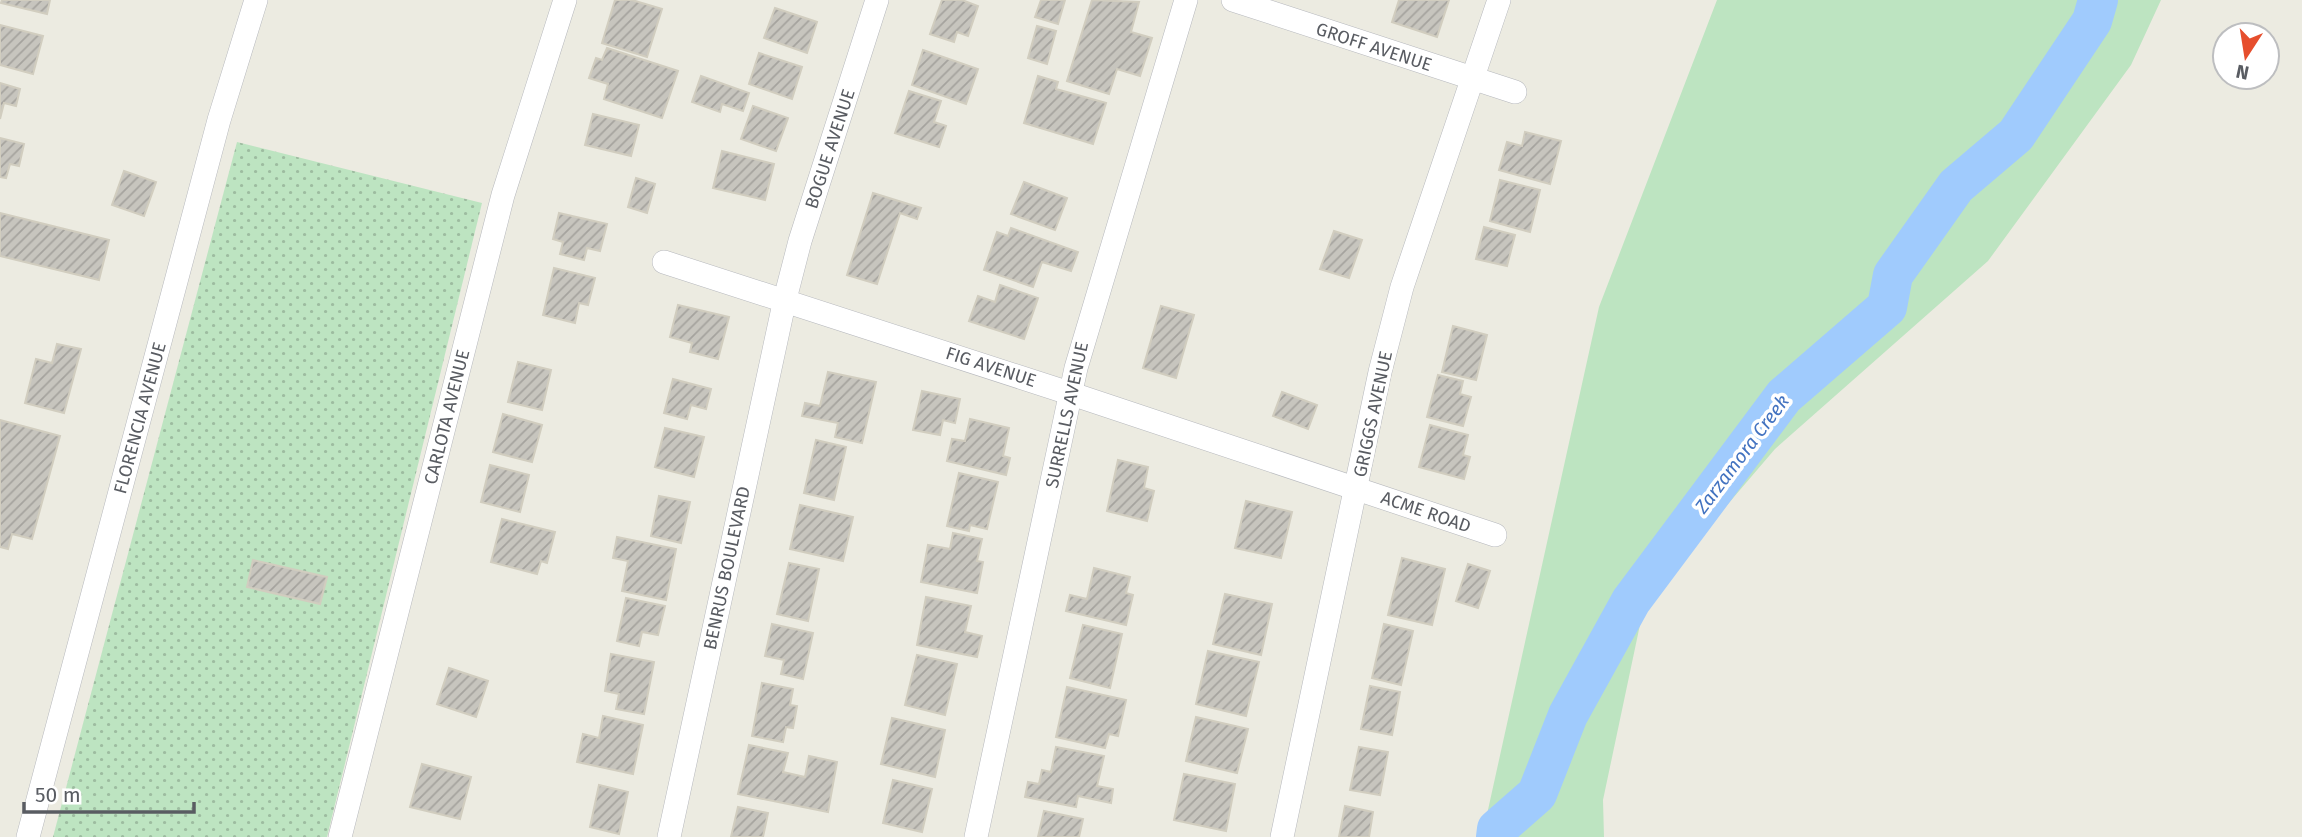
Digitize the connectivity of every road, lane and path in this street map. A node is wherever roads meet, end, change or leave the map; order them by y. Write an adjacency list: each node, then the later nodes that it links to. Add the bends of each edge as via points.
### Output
1 (256, 0): 14 (street, FLORENCIA AVENUE, via 219,120)
2 (565, 0): 15 (street, CARLOTA AVENUE, via 503,195)
3 (877, 0): 10 (street, BOGUE AVENUE)
4 (1186, 0): 11 (street, SURRELLS AVENUE, via 1085,332)
5 (1233, 0): 7 (street, GROFF AVENUE)
6 (1499, 0): 7 (street, GRIGGS AVENUE)
7 (1472, 79): 8 (street, GROFF AVENUE); 12 (street, GRIGGS AVENUE, via 1402,287)
8 (1515, 92)
9 (664, 262): 10 (street, FIG AVENUE)
10 (785, 299): 11 (street, FIG AVENUE); 16 (street, BENRUS BOULEVARD)
11 (1072, 394): 12 (street, FIG AVENUE); 17 (street, SURRELLS AVENUE)
12 (1357, 489): 13 (street, ACME ROAD); 18 (street, GRIGGS AVENUE)
13 (1495, 535)
14 (28, 837)
15 (340, 837)
16 (668, 837)
17 (976, 837)
18 (1282, 837)

